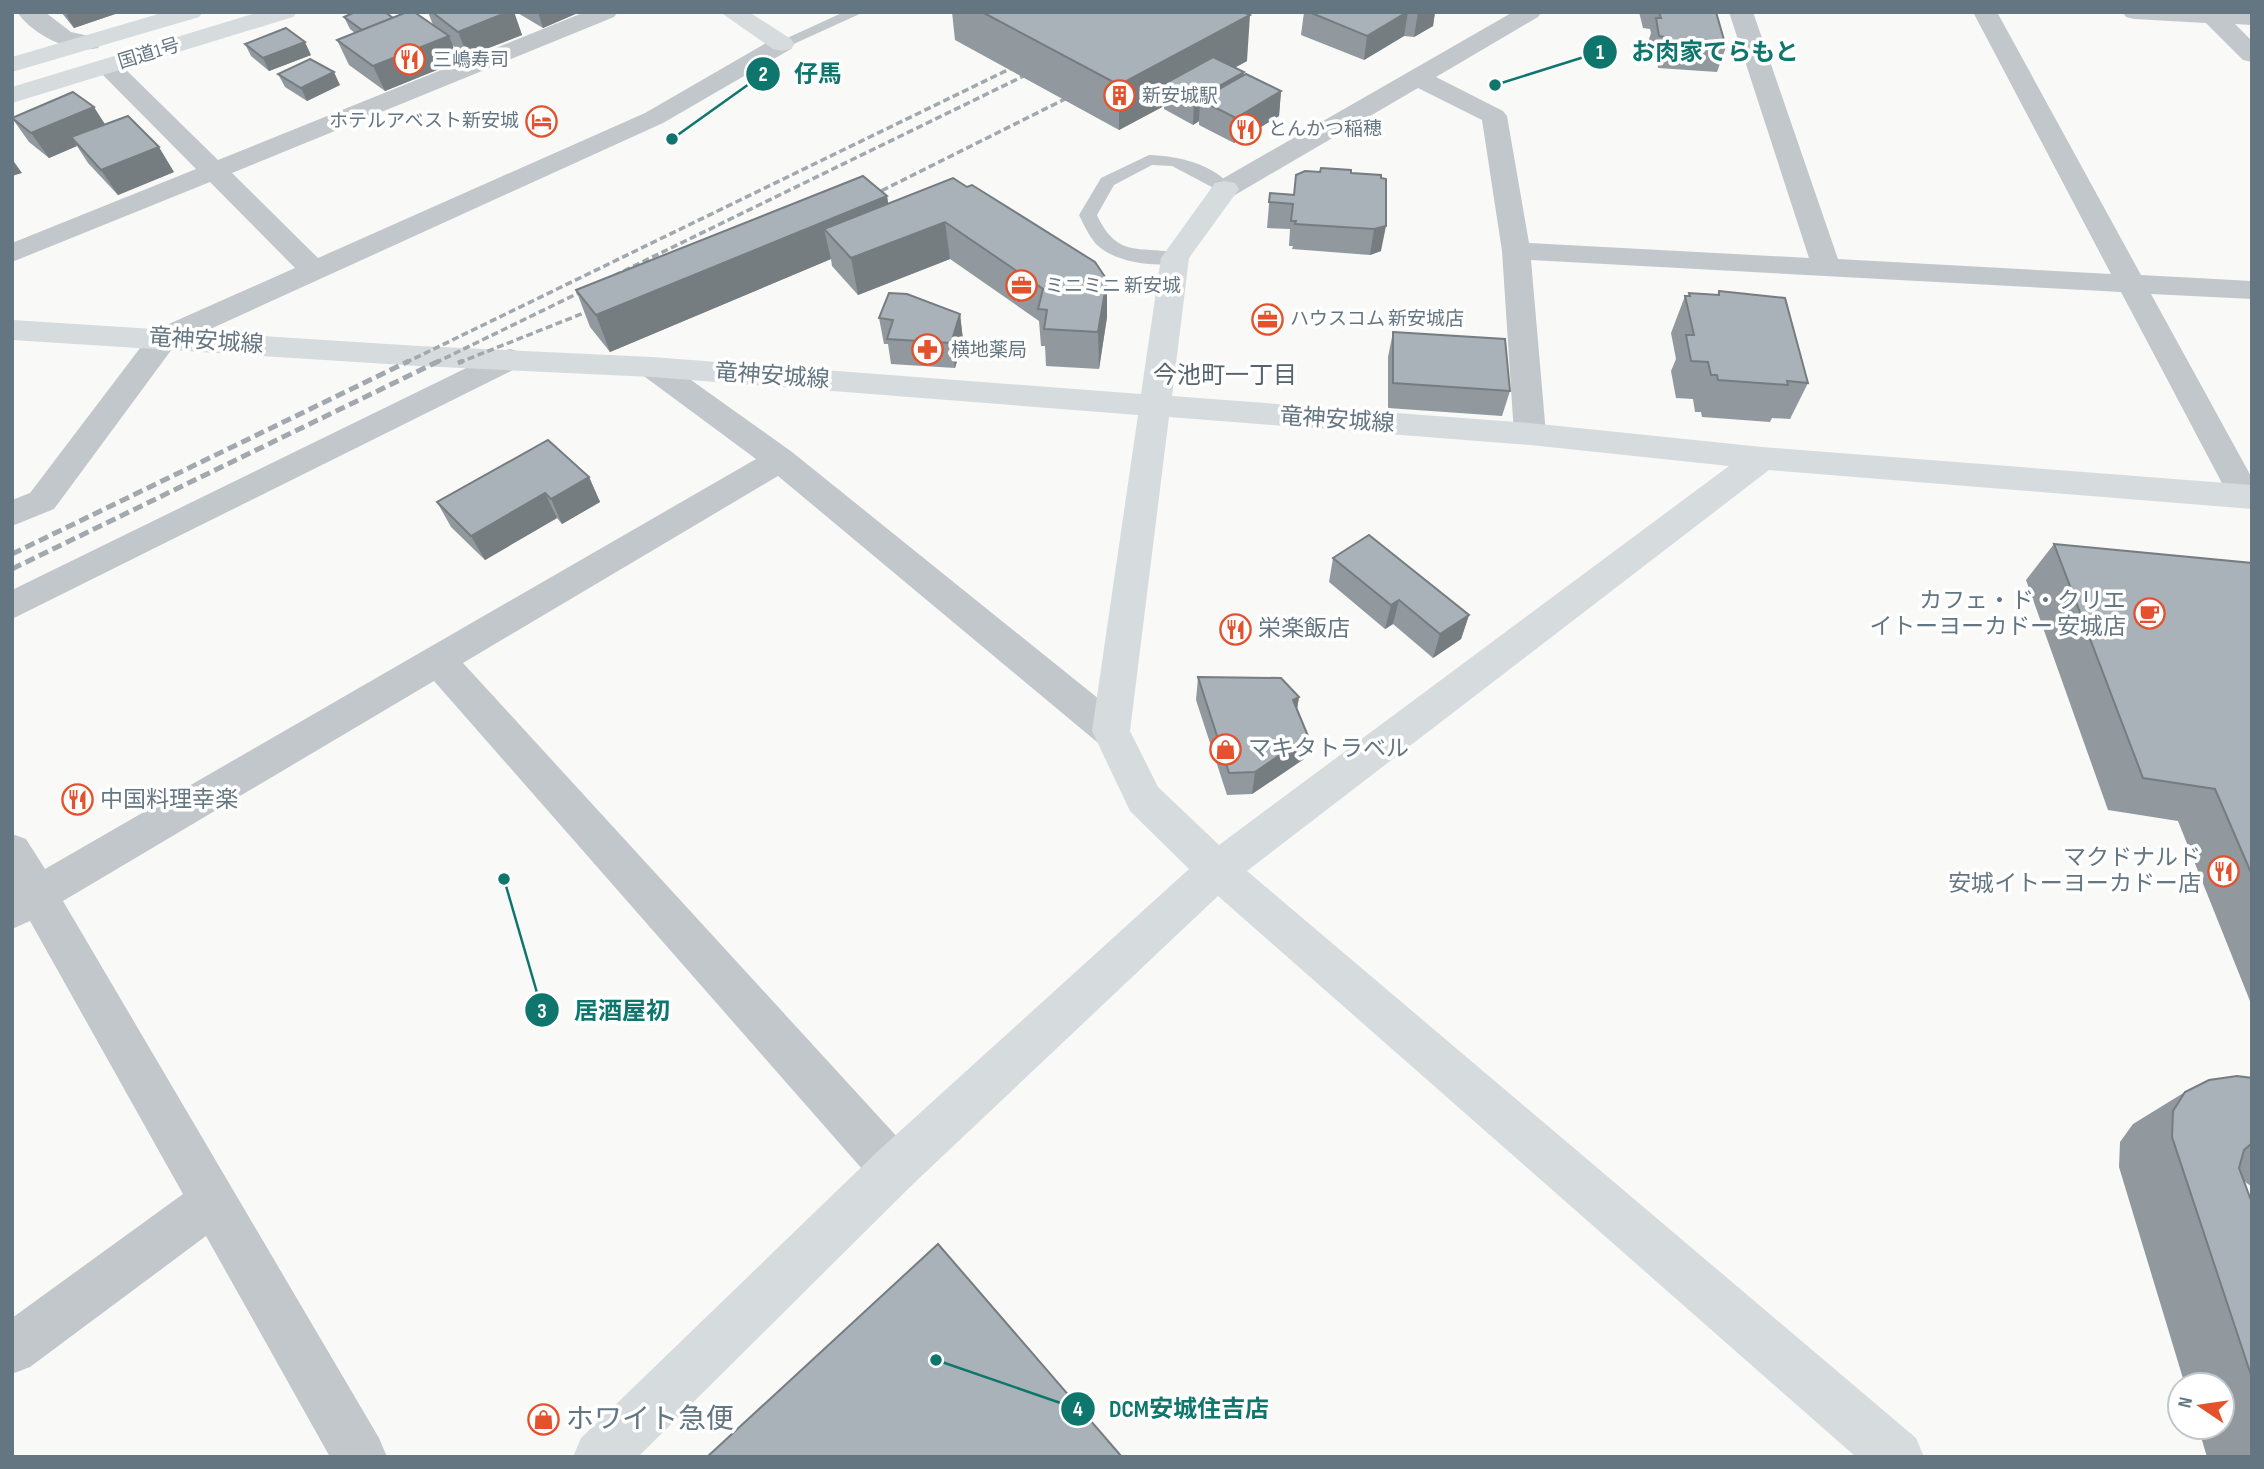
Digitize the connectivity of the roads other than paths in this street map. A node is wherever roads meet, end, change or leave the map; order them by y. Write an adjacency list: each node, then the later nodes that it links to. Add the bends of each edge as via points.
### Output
1 (29, 12): 13 (street, via 63,37)
2 (191, 12): 13 (main road, 国道1号)
3 (285, 12): 17 (main road, 国道1号)
4 (606, 12): 20 (street)
5 (732, 12): 14 (main road)
6 (857, 12): 14 (lane)
7 (1530, 12): 18 (street)
8 (1741, 12): 25 (street)
9 (1985, 12): 27 (street)
10 (2134, 12): 11 (street)
11 (2210, 14): 12 (street); 15 (street)
12 (2252, 18)
13 (89, 43): 16 (main road, 国道1号)
14 (782, 44): 26 (street, via 654,118)
15 (2252, 55)
16 (12, 65)
17 (108, 66): 19 (main road, 国道1号); 20 (street)
18 (1418, 78): 21 (street); 22 (street, via 1494,116)
19 (12, 95)
20 (213, 170): 23 (street); 26 (street)
21 (1225, 189): 24 (main road); 24 (lane, via 1175,161 1149,160 1107,182 1088,215 1093,230 1111,249 1145,258)
22 (1517, 251): 25 (street); 34 (street)
23 (12, 253)
24 (1175, 258): 33 (main road)
25 (1826, 268): 27 (street)
26 (313, 269): 30 (street)
27 (2131, 284): 28 (street); 37 (street)
28 (2252, 290)
29 (12, 330): 30 (main road, 竜神安城線)
30 (164, 338): 31 (main road, 竜神安城線); 38 (street, via 42,501)
31 (510, 359): 32 (main road, 竜神安城線); 39 (street)
32 (652, 367): 33 (main road, 竜神安城線); 36 (street)
33 (1157, 406): 34 (main road, 竜神安城線); 41 (main road)
34 (1530, 435): 35 (main road, 竜神安城線)
35 (1762, 458): 37 (main road, 竜神安城線); 43 (main road)
36 (780, 460): 40 (street); 41 (street)
37 (2248, 496)
38 (12, 514)
39 (12, 606)
40 (438, 660): 44 (street); 45 (street)
41 (1111, 731): 43 (main road, via 1144,799)
42 (12, 851): 44 (street)
43 (1217, 870): 45 (main road); 50 (main road)
44 (25, 903): 46 (street)
45 (894, 1169): 49 (main road)
46 (213, 1201): 47 (street); 48 (street)
47 (12, 1349)
48 (360, 1457)
49 (600, 1457)
50 (1897, 1457)

